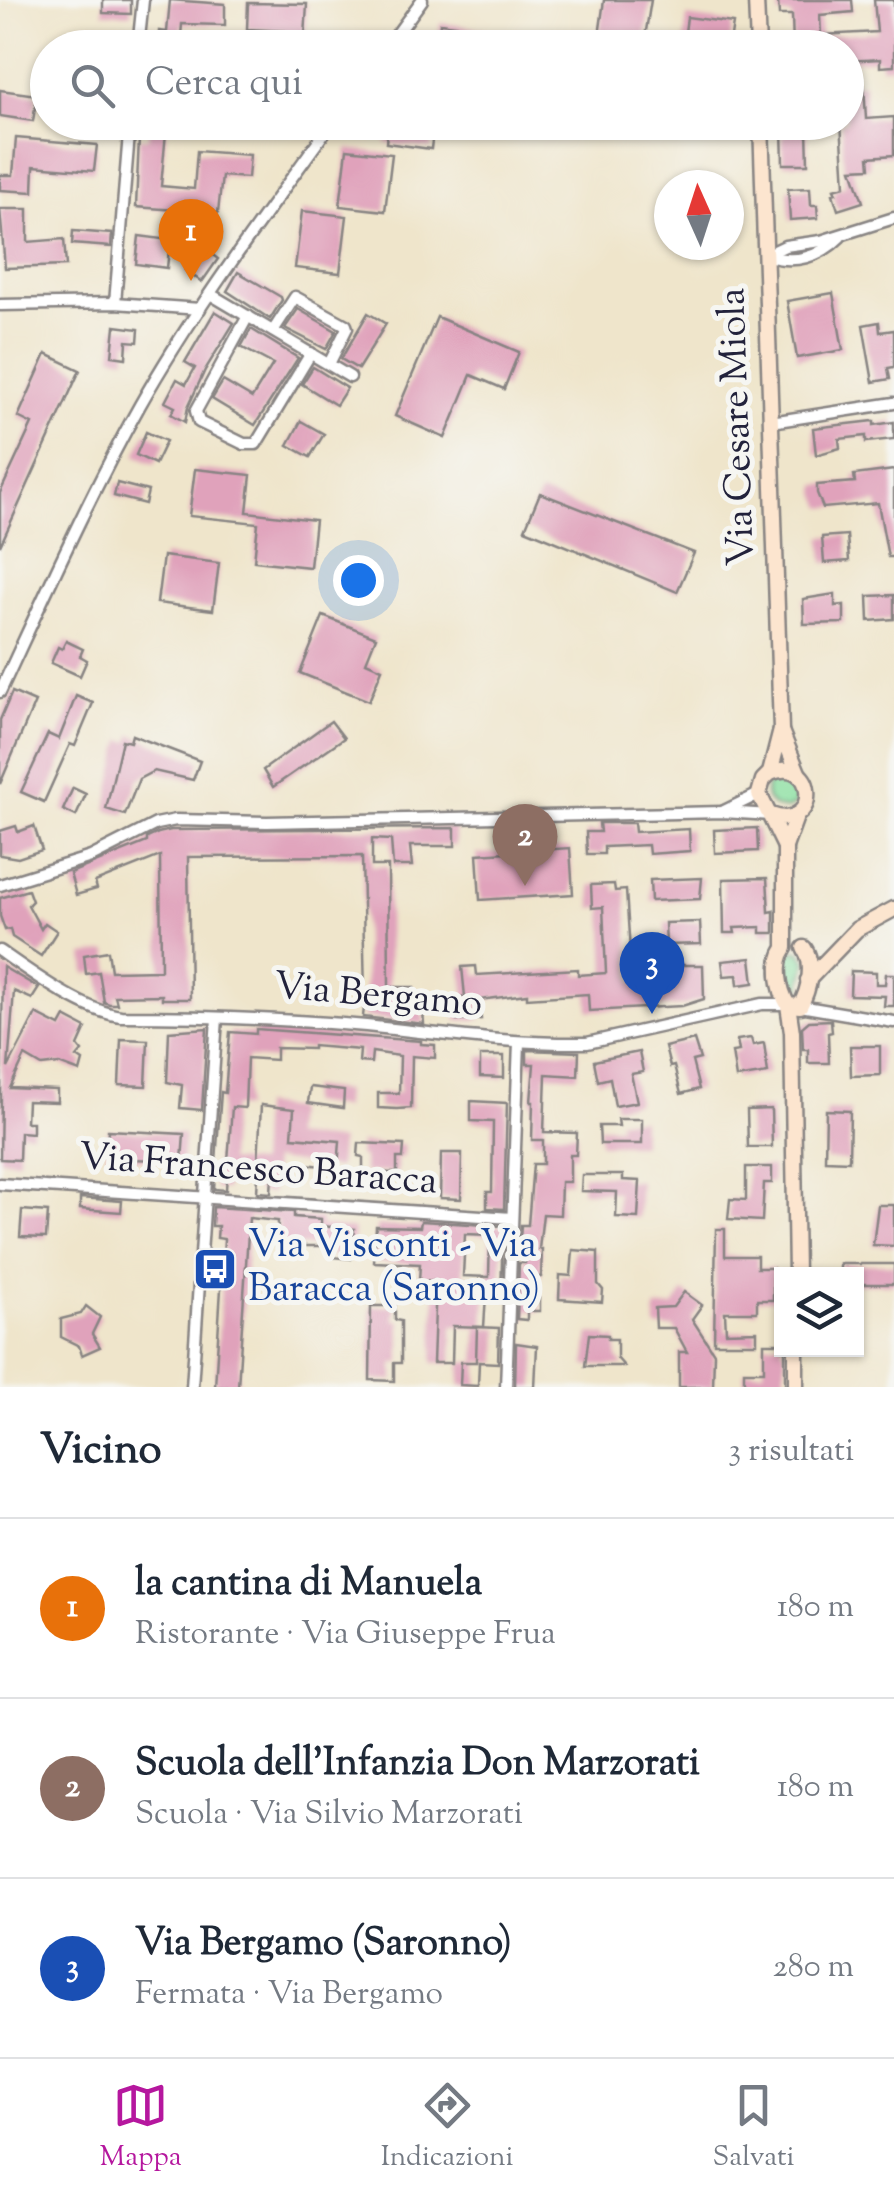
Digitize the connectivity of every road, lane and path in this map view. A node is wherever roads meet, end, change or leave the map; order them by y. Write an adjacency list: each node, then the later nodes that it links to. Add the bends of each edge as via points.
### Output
1 (143, 0): 4 (street)
2 (422, 0): 5 (street)
3 (756, 0): 6 (street)
4 (140, 30)
5 (400, 30)
6 (757, 30)
7 (129, 140): 13 (street)
8 (319, 140): 12 (street)
9 (762, 140): 11 (street, Via Cesare Miola)
10 (894, 218): 11 (street, via 844,232 827,250 804,258)
11 (766, 255): 24 (street, Via Cesare Miola)
12 (210, 294): 16 (street); 17 (street)
13 (115, 304): 14 (street); 15 (street)
14 (0, 305)
15 (168, 306): 16 (street); 19 (street, via 178,315)
16 (200, 308): 19 (street)
17 (248, 316): 18 (street); 20 (street, via 196,411 199,422 256,444)
18 (273, 331): 20 (street); 21 (street, via 295,297 346,325)
19 (182, 337): 25 (street, via 91,495)
20 (310, 353): 21 (street)
21 (329, 364): 22 (street)
22 (350, 377)
23 (894, 403): 24 (street)
24 (772, 422): 26 (street, Via Cesare Miola)
25 (0, 692)
26 (781, 730): 27 (street, Via Cesare Miola); 28 (street, Via Cesare Miola)
27 (770, 774): 28 (street); 29 (street, Via Cesare Miola)
28 (799, 775): 31 (street, Via Cesare Miola, via 808,795)
29 (759, 794): 30 (street); 32 (street, Via Cesare Miola)
30 (723, 812): 32 (street); 34 (street, via 176,820)
31 (797, 814): 32 (street); 33 (street, Via Cesare Miola)
32 (770, 815): 33 (street, Via Cesare Miola)
33 (785, 847): 37 (street, Via Cesare Miola, via 786,904)
34 (0, 886)
35 (894, 909): 36 (street)
36 (844, 942): 37 (street); 41 (street)
37 (797, 947): 40 (street, via 778,962); 41 (street, via 810,957)
38 (0, 951): 39 (street, Via Bergamo)
39 (5, 960): 43 (street, Via Bergamo, via 110,1014)
40 (782, 988): 41 (street); 42 (street, Via Bergamo)
41 (798, 999): 42 (street, Via Bergamo); 44 (street, Via Bergamo); 49 (street, via 792,1032)
42 (762, 1004): 45 (street, Via Bergamo, via 586,1043)
43 (218, 1018): 45 (street, Via Bergamo); 47 (street)
44 (894, 1022)
45 (519, 1042): 48 (street)
46 (0, 1184): 47 (street, Via Francesco Baracca)
47 (205, 1198): 48 (street, Via Francesco Baracca); 51 (street)
48 (512, 1218): 52 (street)
49 (796, 1267)
50 (796, 1357): 53 (street)
51 (192, 1387)
52 (506, 1387)
53 (796, 1387)

